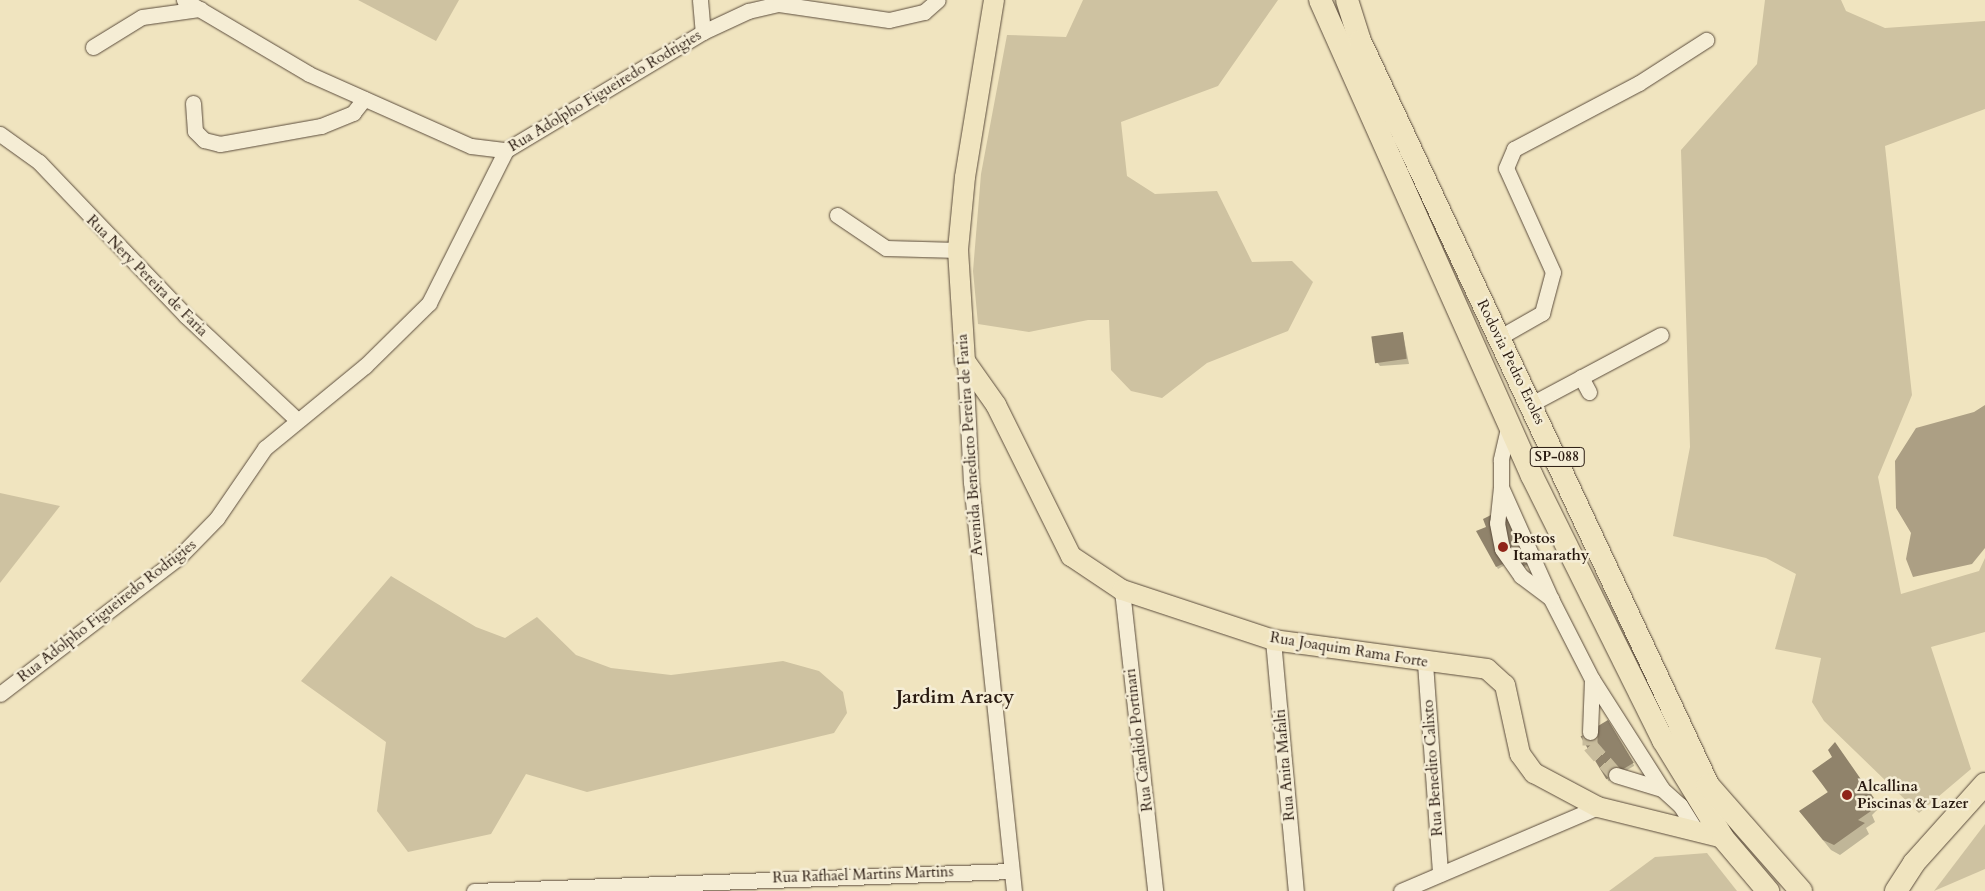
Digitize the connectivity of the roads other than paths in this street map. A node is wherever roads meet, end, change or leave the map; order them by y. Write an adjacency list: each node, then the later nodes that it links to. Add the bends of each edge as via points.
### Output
1 (184, 0): 7 (street)
2 (700, 0): 8 (street)
3 (938, 0): 8 (street, Rua Adolpho Figueiredo Rodrigies, via 924,12 889,20 779,4 748,11)
4 (994, 0): 16 (main road, Avenida Benedicto Pereira de Faria, via 965,177)
5 (1320, 0): 24 (highway, Rodovia Pedro Eroles / SP-088)
6 (1347, 0): 18 (highway, Rodovia Pedro Eroles / SP-088, via 1360,41)
7 (200, 10): 10 (street, via 142,17); 11 (street, via 309,74)
8 (703, 32): 14 (street, Rua Adolpho Figueiredo Rodrigies)
9 (1706, 40): 18 (street, via 1639,83 1514,149 1506,168 1553,272 1542,313)
10 (93, 47)
11 (364, 99): 12 (street, via 352,113 321,126 220,144 204,140 195,131); 14 (street, via 471,146)
12 (193, 103)
13 (0, 134): 23 (street, Rua Nery Pereira de Faria, via 38,162 186,316)
14 (506, 150): 23 (street, Rua Adolpho Figueiredo Rodrigies, via 429,303 365,366)
15 (837, 215): 16 (street, via 886,248)
16 (958, 250): 19 (main road, Avenida Benedicto Pereira de Faria)
17 (1661, 335): 20 (street)
18 (1498, 338): 22 (highway, Rodovia Pedro Eroles / SP-088)
19 (965, 361): 28 (main road, Rua Joaquim Rama Forte, via 996,405 1064,547); 41 (street, Avenida Benedicto Pereira de Faria, via 973,502)
20 (1581, 377): 21 (street); 22 (street)
21 (1589, 392)
22 (1531, 404): 26 (highway, Rodovia Pedro Eroles / SP-088)
23 (296, 419): 33 (street, Rua Adolpho Figueiredo Rodrigies, via 265,448 201,536)
24 (1510, 423): 25 (street, via 1501,460); 27 (highway, Rodovia Pedro Eroles / SP-088)
25 (1501, 487): 29 (street); 29 (street, via 1497,523 1502,549 1520,576)
26 (1576, 497): 27 (highway, via 1578,511 1574,517 1567,520); 49 (highway, Rodovia Pedro Eroles / SP-088, via 1708,785)
27 (1553, 516): 40 (highway, Rodovia Pedro Eroles / SP-088, via 1663,740)
28 (1122, 590): 30 (main road, Rua Joaquim Rama Forte); 45 (street, Rua Cândido Portinari)
29 (1551, 600): 32 (street)
30 (1273, 640): 31 (main road, Rua Joaquim Rama Forte); 46 (street, Rua Anita Mafalti)
31 (1424, 663): 38 (main road, Rua Joaquim Rama Forte, via 1487,670 1498,677 1505,685 1520,754 1534,773); 42 (street, Rua Benedito Calixto)
32 (1592, 679): 34 (street); 37 (street)
33 (0, 694)
34 (1590, 732)
35 (1616, 775): 37 (street)
36 (1985, 784): 50 (highway, via 1914,863)
37 (1662, 789): 39 (street, via 1680,805)
38 (1598, 808): 39 (main road, Rua Joaquim Rama Forte); 42 (street)
39 (1696, 831): 40 (main road, Rua Joaquim Rama Forte)
40 (1723, 838): 48 (highway, Rodovia Pedro Eroles / SP-088)
41 (1011, 870): 43 (street, Rua Rafhael Martins Martins); 44 (street, Avenida Benedicto Pereira de Faria)
42 (1440, 873): 47 (street)
43 (474, 891)
44 (1014, 891)
45 (1155, 891)
46 (1296, 891)
47 (1401, 891)
48 (1768, 891)
49 (1801, 891)
50 (1896, 891)

